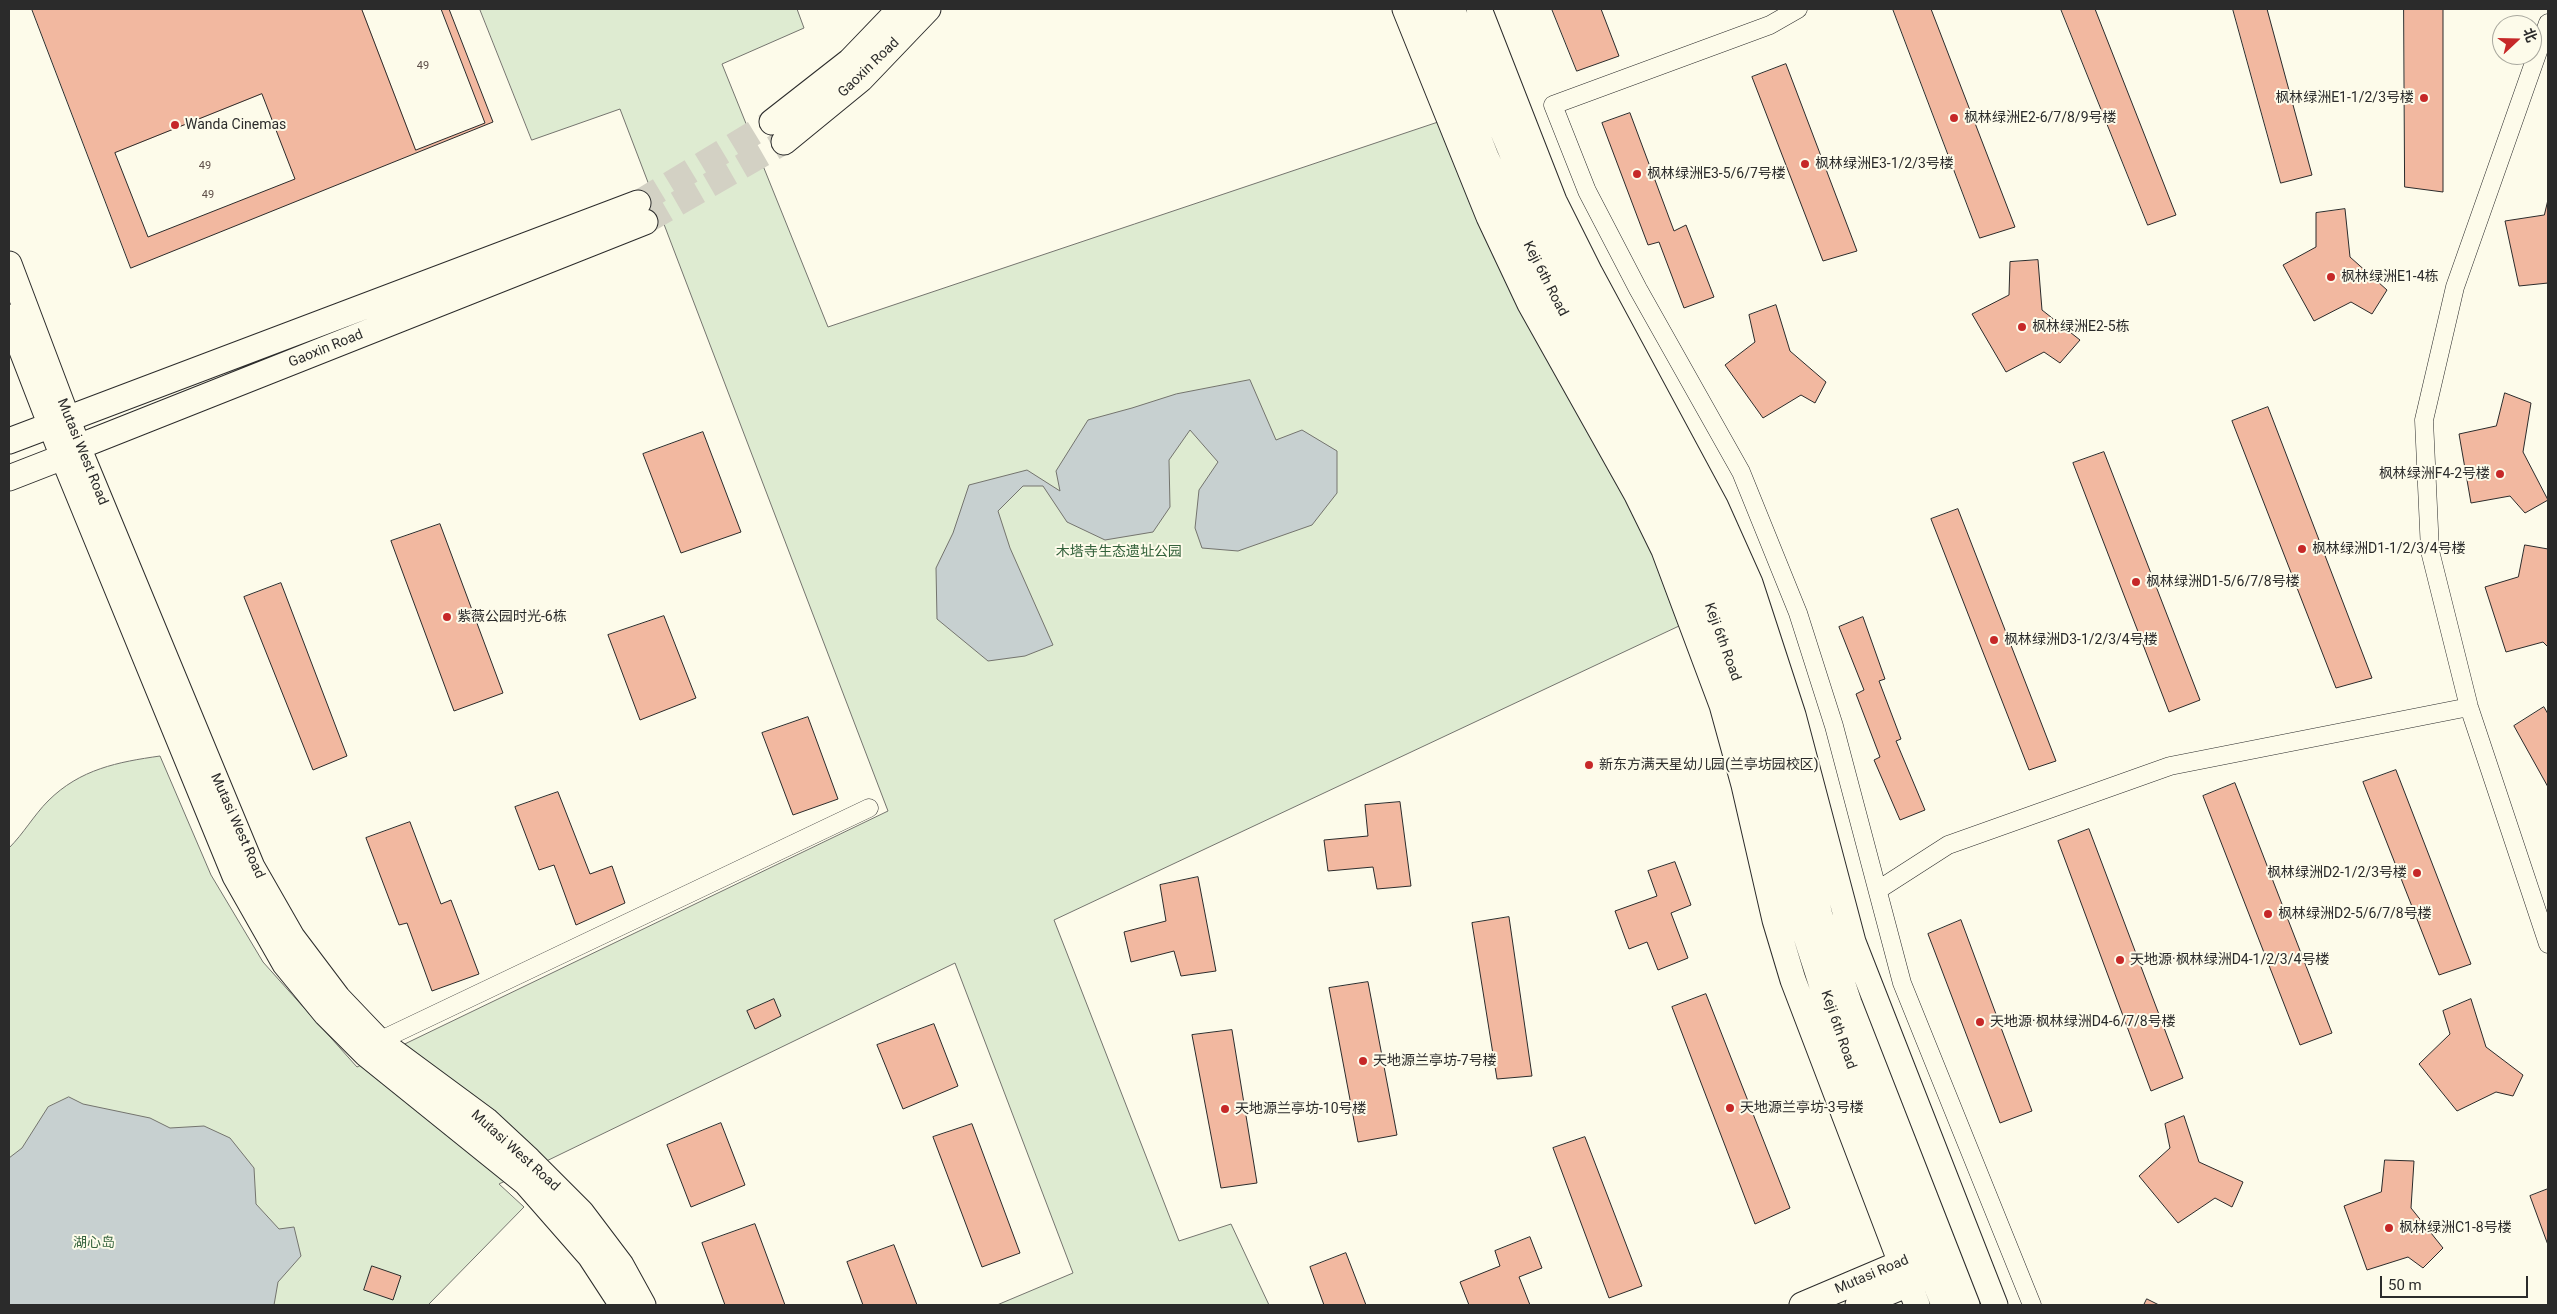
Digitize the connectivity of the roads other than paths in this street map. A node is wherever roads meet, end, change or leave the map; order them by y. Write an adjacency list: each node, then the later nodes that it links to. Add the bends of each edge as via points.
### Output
1 (900, 9): 2 (main road, Gaoxin Road, via 778,132 862,79)
2 (928, 9)
3 (1405, 9): 21 (main road, via 1489,217 1525,295 1664,550 1722,705 1794,980)
4 (1428, 9): 20 (main road, Keji 6th Road, via 1486,158 1542,278 1676,522 1733,670 1764,768 1801,921 1858,1087)
5 (1452, 9): 20 (main road, Keji 6th Road, via 1552,250 1699,521 1747,642 1781,748 1820,916)
6 (1479, 9): 28 (main road, via 1554,200 1716,507 1750,583 1793,715 1853,942)
7 (1798, 9): 17 (street, via 1770,25 1553,105 1587,191 1638,290 1741,472 1798,613 1834,726)
8 (2548, 23): 15 (street, via 2455,287 2424,420 2430,550)
9 (9, 264): 11 (main road, Mutasi West Road)
10 (9, 317): 11 (main road, Mutasi West Road)
11 (59, 423): 12 (main road, Gaoxin Road); 13 (main road, Mutasi West Road); 13 (main road, Gaoxin Road, via 642,212)
12 (9, 441)
13 (70, 452): 14 (main road, Gaoxin Road); 19 (main road, Mutasi West Road, via 252,867 292,937)
14 (9, 478)
15 (2469, 707): 17 (street, via 2170,766 1948,845); 18 (street)
16 (869, 808): 19 (street)
17 (1878, 890): 29 (street, via 1902,983)
18 (2548, 944)
19 (372, 1047): 22 (main road, Mutasi West Road, via 526,1183 590,1256); 23 (main road, Mutasi West Road, via 486,1120 562,1192 621,1265)
20 (1938, 1260): 21 (main road, Mutasi Road); 26 (main road, Keji 6th Road); 27 (main road, Keji 6th Road)
21 (1909, 1284): 24 (main road, Mutasi Road); 25 (main road, Mutasi Road)
22 (622, 1305)
23 (643, 1305)
24 (1802, 1305)
25 (1858, 1305)
26 (1944, 1305)
27 (1967, 1305)
28 (1995, 1305)
29 (2032, 1305)

